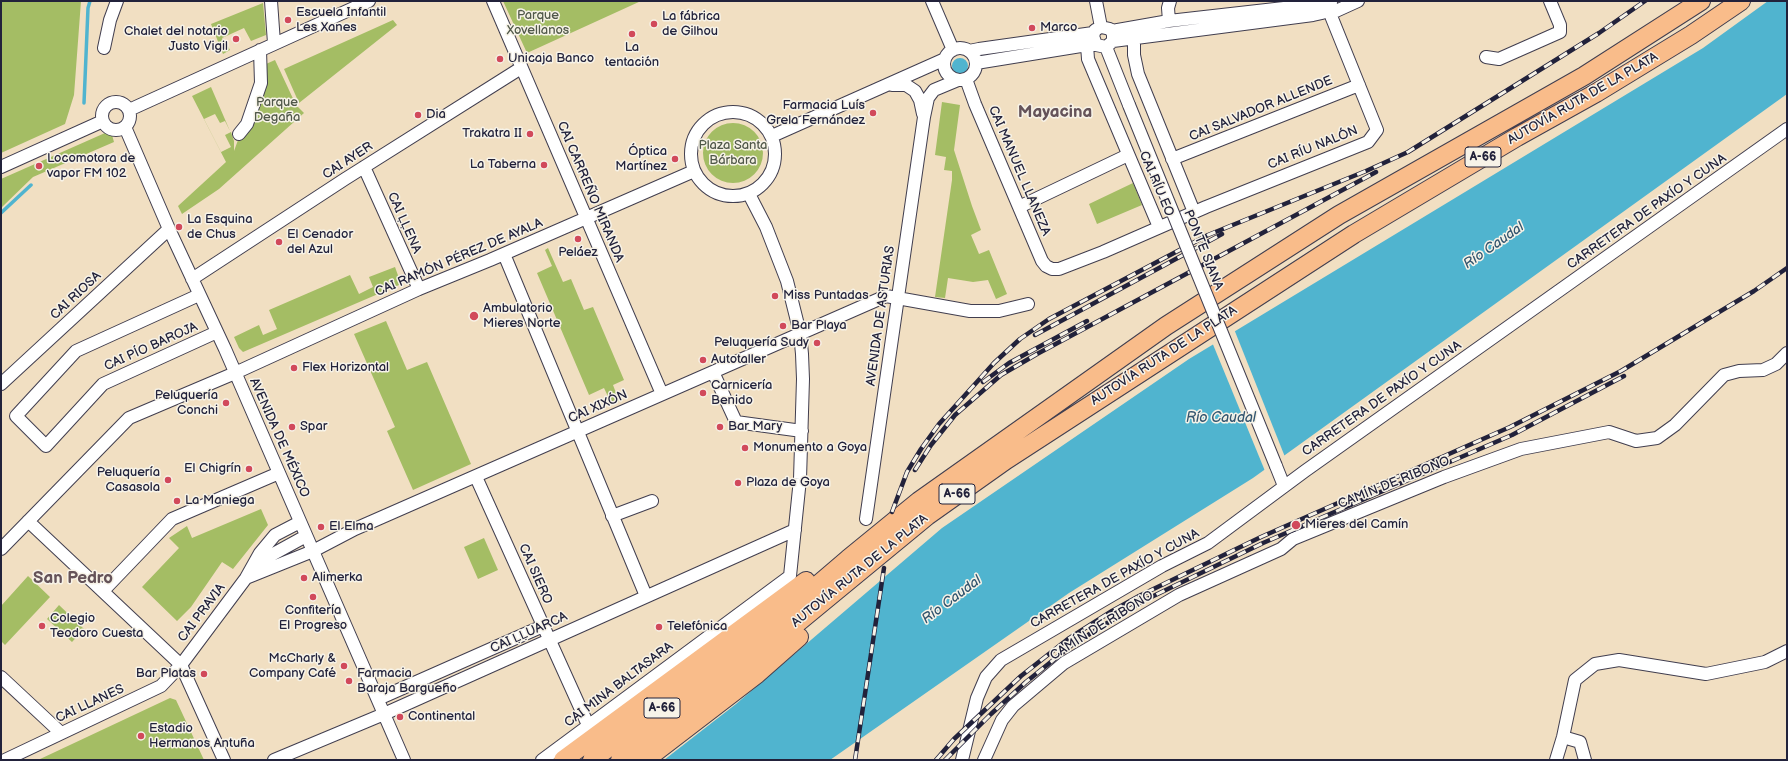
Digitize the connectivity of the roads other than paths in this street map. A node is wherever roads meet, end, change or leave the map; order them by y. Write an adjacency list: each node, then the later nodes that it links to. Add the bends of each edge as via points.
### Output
1 (117, 1): 17 (street)
2 (271, 1): 16 (street)
3 (369, 1): 16 (street)
4 (493, 1): 23 (street, CAI CARREÑO MIRANDA)
5 (932, 1): 20 (street)
6 (1096, 1): 14 (street)
7 (1170, 1): 13 (street)
8 (1358, 1): 12 (street, via 1336,11)
9 (1550, 1): 21 (street, via 1560,25 1560,32 1499,59)
10 (1701, 1): 74 (highway, AUTOVÍA RUTA DE LA PLATA / A-66, via 1584,76 1339,215 1228,285 919,500)
11 (1741, 1): 66 (highway, AUTOVÍA RUTA DE LA PLATA / A-66, via 1691,35 1354,234 1267,289 1006,460)
12 (1329, 3): 13 (street); 15 (street, via 1322,13 1313,15); 25 (street, CAI RÍU NALÓN)
13 (1169, 21): 14 (street)
14 (1101, 38): 15 (street); 19 (street, via 979,48); 22 (street); 34 (street, CAI RÍU EO, via 1088,59); 63 (street, PONTE SIANA, bridge)
15 (1134, 39): 35 (street, via 1138,74)
16 (274, 43): 18 (street)
17 (104, 48)
18 (260, 50): 27 (street); 32 (street, via 261,83 247,124)
19 (969, 51): 20 (street, via 962,48); 22 (street)
20 (949, 55): 24 (street, via 945,68 947,72 950,76); 26 (street)
21 (1486, 57)
22 (976, 63): 24 (street, via 974,73)
23 (521, 68): 37 (street, CAI AYER); 42 (street, CAI CARREÑO MIRANDA)
24 (962, 79): 28 (street, AVENIDA DE ASTURIAS, via 934,90 928,98); 40 (street, CAI MANUEL LLANEZA)
25 (1359, 85): 35 (street, CAI SALVADOR ALLENDE); 41 (street, CAI RÍU NALÓN, via 1376,130 1368,142)
26 (886, 86): 28 (street, AVENIDA DE ASTURIAS, via 906,85 915,91); 33 (street)
27 (129, 110): 29 (street, via 120,102 110,103 103,110); 30 (street, via 130,120)
28 (924, 117): 50 (street, AVENIDA DE ASTURIAS)
29 (102, 121): 30 (street, via 112,130 121,130); 36 (street)
30 (125, 127): 44 (street, AVENIDA DE MÉXICO)
31 (1787, 129): 63 (street, CARRETERA DE PAXÍO Y CUNA)
32 (238, 134)
33 (772, 136): 38 (street, via 764,125 747,114 727,112 714,116 696,134 691,147); 39 (street, via 776,150 770,176)
34 (1128, 155): 40 (street); 43 (street, CAI RÍU EO)
35 (1172, 159): 41 (street)
36 (1, 167)
37 (364, 167): 47 (street, CAI AYER); 48 (street, CAI ḶḶENA)
38 (694, 171): 39 (street, via 702,183 712,191 724,196 737,197); 42 (street, CAI RAMÓN PÉREZ DE AYALA)
39 (749, 194): 53 (street, via 766,227 787,281)
40 (1019, 207): 46 (street, CAI MANUEL LLANEZA, via 1042,261)
41 (1194, 212): 43 (street)
42 (586, 217): 45 (street, CAI RAMÓN PÉREZ DE AYALA); 58 (street, CAI CARREÑO MIRANDA)
43 (1159, 228): 46 (street, CAI RÍU EO, via 1067,267)
44 (169, 229): 47 (street, AVENIDA DE MÉXICO); 57 (street, CAI RIOSA)
45 (504, 254): 48 (street, CAI RAMÓN PÉREZ DE AYALA); 60 (street)
46 (1052, 269)
47 (192, 280): 49 (street, AVENIDA DE MÉXICO)
48 (419, 289): 56 (street, CAI RAMÓN PÉREZ DE AYALA)
49 (199, 295): 52 (street, AVENIDA DE MÉXICO); 52 (street, CAI PÍO BAROJA, via 76,351 16,416 46,446 103,384)
50 (898, 298): 51 (street, CAI XIXÓN, via 970,311 999,312); 53 (street, CAI XIXÓN, via 886,296); 67 (street, AVENIDA DE ASTURIAS)
51 (1028, 304)
52 (217, 332): 56 (street, AVENIDA DE MÉXICO)
53 (800, 334): 55 (street, CAI XIXÓN); 59 (street, via 803,380)
54 (1787, 353): 100 (street, CAMÍN DE RIBONO, via 1776,364 1763,370 1739,371 1724,375 1675,425 1657,438 1636,441 1609,432 1521,449 1444,477 1293,539 1281,548 1178,595 1064,663 1013,706 1002,720)
55 (713, 372): 58 (street, CAI XIXÓN); 59 (street, via 736,422)
56 (235, 373): 61 (street, AVENIDA DE MÉXICO); 68 (street, CAI RAMÓN PÉREZ DE AYALA, via 129,418)
57 (1, 384)
58 (662, 394): 60 (street, CAI XIXÓN)
59 (802, 431): 70 (street)
60 (578, 432): 62 (street, CAI XIXÓN); 65 (street)
61 (279, 473): 69 (street, AVENIDA DE MÉXICO); 76 (street, via 172,519)
62 (476, 477): 73 (street, CAI XIXÓN, via 356,529); 78 (street, CAI SIERO)
63 (1284, 486): 99 (street, CARRETERA DE PAXÍO Y CUNA, via 1208,543 1162,566 1001,660 986,677 977,698)
64 (652, 500): 65 (street)
65 (612, 516): 77 (street)
66 (927, 516): 81 (highway, AUTOVÍA RUTA DE LA PLATA / A-66); 98 (highway, via 758,674)
67 (866, 518)
68 (28, 521): 72 (street, CAI RAMÓN PÉREZ DE AYALA); 76 (street)
69 (300, 522): 71 (street, AVENIDA DE MÉXICO); 75 (street, CAI PRAVIA, via 275,535 260,553)
70 (795, 530): 77 (street, CAI ḶḶUARCA); 86 (street, CAI MINA BALTASARA, via 790,576)
71 (306, 536): 73 (street, AVENIDA DE MÉXICO); 75 (street, CAI PRAVIA, via 266,558)
72 (1, 549)
73 (313, 551): 75 (street); 84 (street, AVENIDA DE MÉXICO)
74 (848, 559): 81 (highway, AUTOVÍA RUTA DE LA PLATA / A-66, via 793,606); 95 (highway, via 809,579)
75 (246, 578): 82 (street, CAI PRAVIA)
76 (103, 591): 82 (street)
77 (646, 596): 79 (street, CAI ḶḶUARCA)
78 (543, 626): 79 (street, CAI SIERO); 84 (street)
79 (549, 640): 85 (street, CAI ḶḶUARCA); 86 (street, CAI SIERO)
80 (1787, 651): 88 (street, via 1765,662 1706,674 1619,660 1595,664 1575,680)
81 (738, 661): 96 (highway, AUTOVÍA RUTA DE LA PLATA / A-66); 97 (highway, AUTOVÍA RUTA DE LA PLATA / A-66)
82 (181, 665): 87 (street, CAI LLANES, via 161,686); 91 (street)
83 (1, 677): 87 (street)
84 (378, 700): 85 (street, AVENIDA DE MÉXICO)
85 (384, 714): 92 (street, CAI ḶḶUARCA); 93 (street, AVENIDA DE MÉXICO)
86 (588, 726): 94 (street, CAI MINA BALTASARA)
87 (61, 733): 90 (street, CAI LLANES)
88 (1563, 737): 101 (street); 102 (street, via 1580,742)
89 (1, 755): 90 (street)
90 (6, 760)
91 (224, 760)
92 (274, 760)
93 (404, 760)
94 (542, 760)
95 (563, 760)
96 (592, 760)
97 (620, 760)
98 (645, 760)
99 (962, 760)
100 (984, 760)
101 (1556, 760)
102 (1585, 760)

